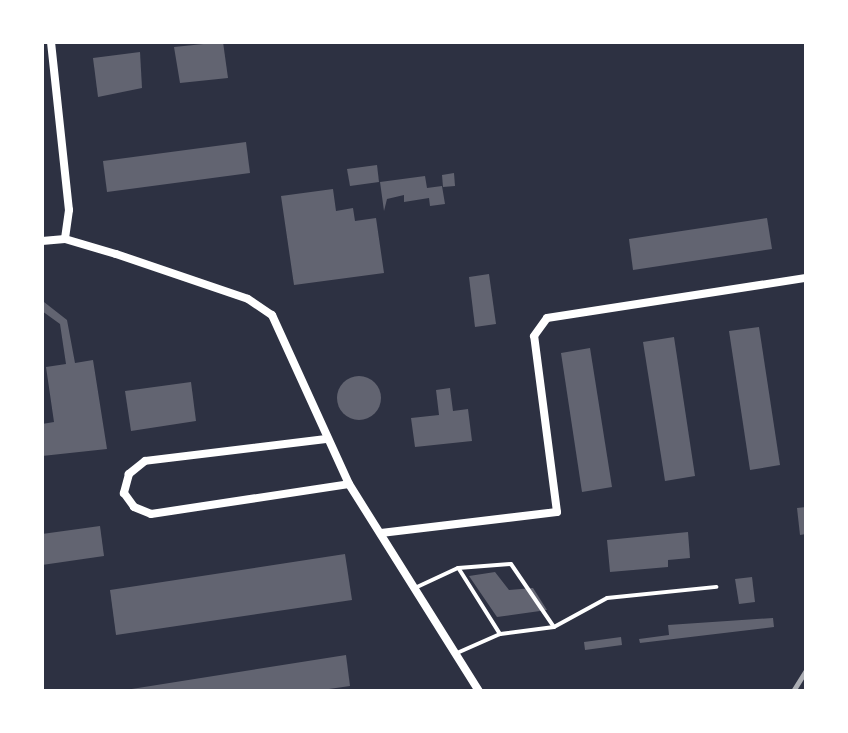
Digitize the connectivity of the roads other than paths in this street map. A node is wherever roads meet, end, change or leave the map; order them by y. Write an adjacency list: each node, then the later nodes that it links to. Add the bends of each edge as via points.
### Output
1 (51, 42): 2 (street, via 69,210)
2 (65, 239): 3 (street); 5 (street, via 266,309 285,336)
3 (42, 241)
4 (806, 278): 7 (street, via 547,318 534,336 557,512)
5 (326, 439): 6 (street); 6 (street, via 145,461 129,474 124,493 134,507 151,514)
6 (349, 484): 7 (street)
7 (381, 533): 9 (street)
8 (458, 568): 9 (lane); 11 (lane, via 511,564); 12 (lane)
9 (417, 587): 13 (street)
10 (716, 587): 11 (lane, via 607,598)
11 (554, 627): 12 (lane)
12 (500, 634): 13 (lane)
13 (457, 653): 14 (street)
14 (479, 691)

